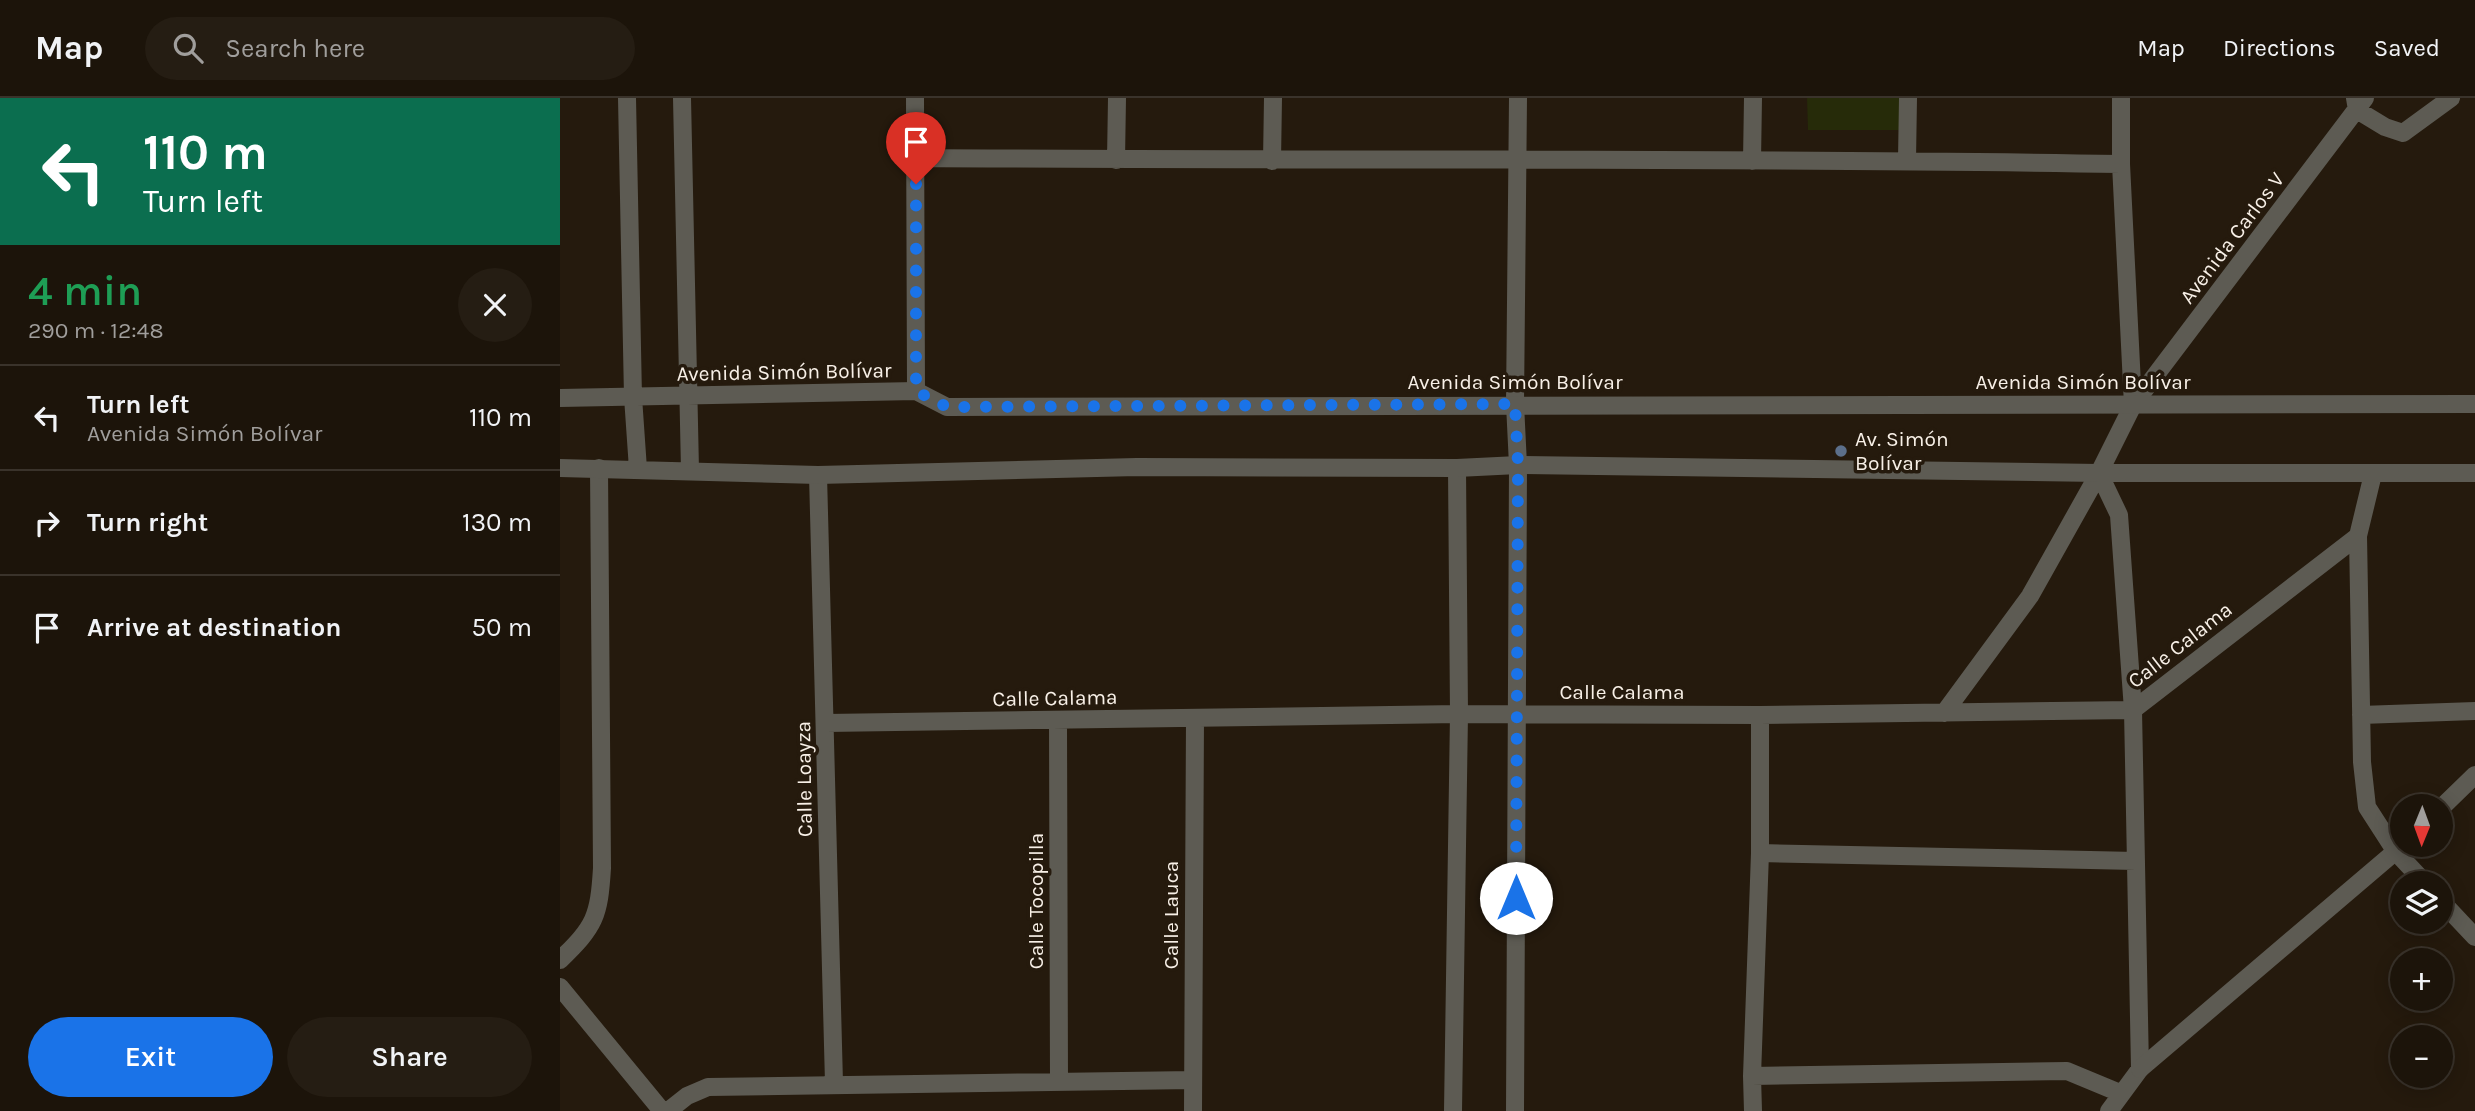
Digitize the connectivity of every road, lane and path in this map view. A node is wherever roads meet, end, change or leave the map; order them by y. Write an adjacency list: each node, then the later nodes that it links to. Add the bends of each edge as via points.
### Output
1 (627, 98): 20 (street)
2 (682, 98): 21 (street)
3 (915, 98): 12 (street)
4 (1117, 98): 13 (street)
5 (1273, 98): 17 (street)
6 (1518, 98): 14 (street)
7 (1753, 98): 16 (street)
8 (1908, 98): 15 (street)
9 (2121, 98): 18 (street)
10 (2451, 98): 11 (street, via 2403,133 2385,127)
11 (2359, 102): 25 (street, Avenida Carlos V)
12 (915, 158): 13 (street); 19 (street)
13 (1116, 160): 17 (street)
14 (1520, 160): 16 (street); 17 (street); 23 (street)
15 (1907, 160): 16 (street); 18 (street)
16 (1752, 161)
17 (1272, 162)
18 (2121, 164): 25 (street)
19 (916, 391): 21 (street, Avenida Simón Bolívar); 23 (street, Avenida Simón Bolívar, via 947,407)
20 (633, 397): 21 (street, Avenida Simón Bolívar); 22 (street, Avenida Simón Bolívar); 30 (street)
21 (688, 397): 31 (street)
22 (560, 398)
23 (1515, 404): 25 (street, Avenida Simón Bolívar); 26 (street)
24 (2475, 404): 25 (street, Avenida Simón Bolívar)
25 (2133, 405): 32 (street, Avenida Carlos V)
26 (1518, 465): 29 (street); 32 (street); 41 (street)
27 (560, 468): 28 (street)
28 (600, 468): 30 (street); 55 (street, via 599,908 586,935)
29 (1457, 468): 35 (street, via 1137,467); 40 (street)
30 (638, 470): 31 (street)
31 (690, 470): 35 (street)
32 (2099, 473): 34 (street); 37 (street, via 2119,514); 39 (street, Avenida Carlos V, via 2030,596)
33 (2475, 473): 34 (street)
34 (2373, 474): 36 (street)
35 (818, 475): 46 (street, Calle Loayza)
36 (2358, 536): 37 (street, Calle Calama); 43 (street)
37 (2133, 710): 39 (street, Calle Calama); 52 (street)
38 (2475, 711): 43 (street)
39 (1944, 713): 42 (street, Calle Calama)
40 (1459, 714): 41 (street, Calle Calama); 44 (street, Calle Calama); 66 (street)
41 (1517, 714): 42 (street, Calle Calama); 67 (street)
42 (1760, 715): 50 (street)
43 (2361, 715): 49 (street, via 2367,807)
44 (1195, 719): 45 (street, Calle Calama); 59 (street, Calle Lauca)
45 (1058, 721): 46 (street, Calle Calama); 60 (street, Calle Tocopilla)
46 (826, 723): 61 (street, Calle Loayza)
47 (2475, 775): 48 (street)
48 (2454, 795)
49 (2390, 836)
50 (1760, 853): 52 (street); 58 (street)
51 (2390, 857): 57 (street)
52 (2136, 861): 57 (street)
53 (2453, 914): 54 (street)
54 (2475, 937)
55 (560, 960)
56 (560, 987): 63 (street)
57 (2140, 1069): 62 (street)
58 (1752, 1076): 62 (street, via 2067,1071); 68 (street)
59 (1193, 1080): 60 (street); 65 (street, Calle Lauca)
60 (1059, 1081): 61 (street)
61 (834, 1083): 64 (street, via 708,1087)
62 (2120, 1093): 69 (street)
63 (662, 1111)
64 (668, 1111)
65 (1193, 1111)
66 (1453, 1111)
67 (1515, 1111)
68 (1753, 1111)
69 (2109, 1111)

